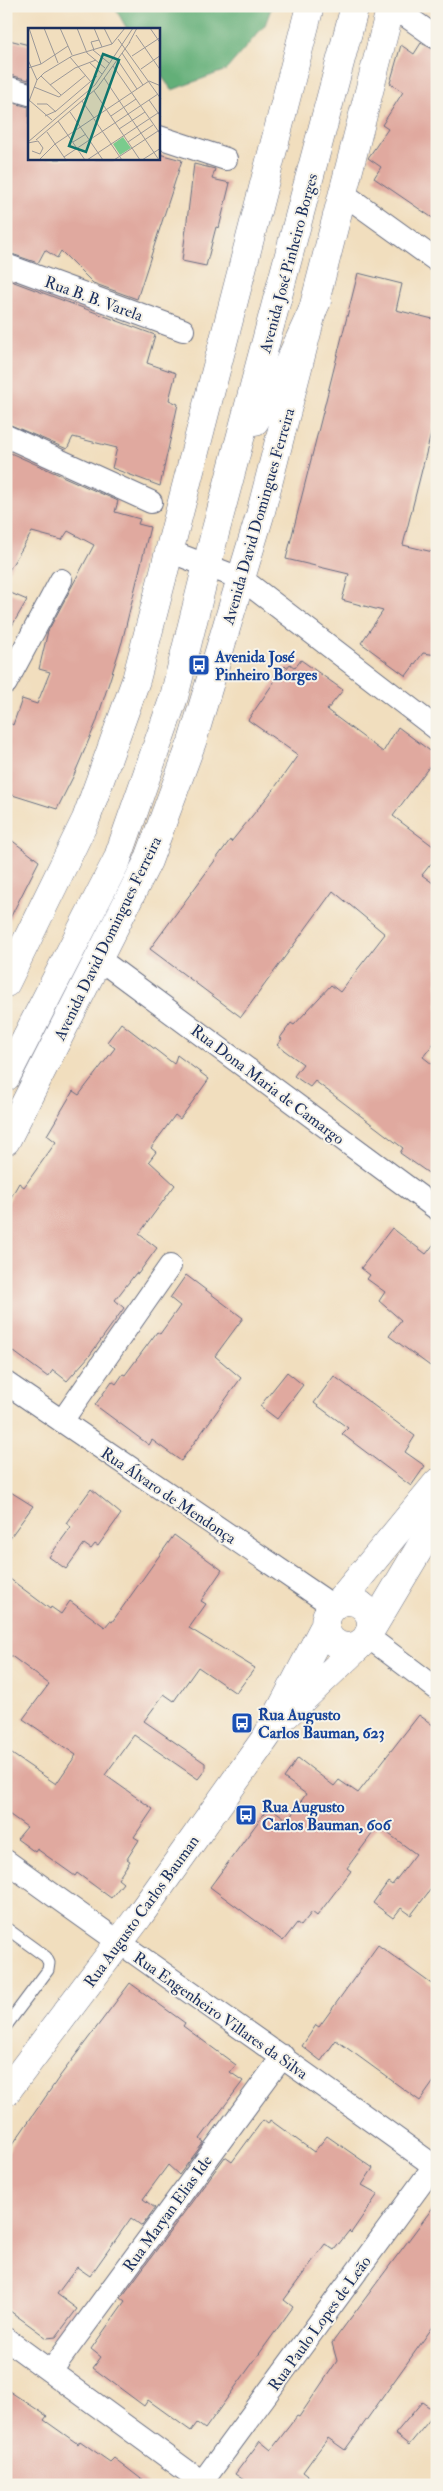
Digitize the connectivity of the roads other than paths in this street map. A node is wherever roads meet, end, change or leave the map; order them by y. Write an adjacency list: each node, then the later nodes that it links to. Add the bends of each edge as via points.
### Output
1 (310, 6): 17 (main road)
2 (355, 6): 15 (main road, Avenida José Pinheiro Borges)
3 (392, 6): 4 (street); 9 (main road, Avenida David Domingues Ferreira)
4 (437, 38)
5 (6, 86): 6 (street)
6 (28, 94)
7 (160, 137): 8 (street)
8 (226, 159)
9 (344, 194): 10 (street); 12 (main road, Avenida David Domingues Ferreira)
10 (437, 261)
11 (6, 265): 13 (street, Rua B. B. Varela)
12 (317, 301): 15 (main road, via 286,369); 19 (main road, Avenida David Domingues Ferreira)
13 (183, 330)
14 (6, 436): 16 (street)
15 (238, 450): 18 (main road, Avenida José Pinheiro Borges)
16 (150, 502)
17 (169, 551): 18 (street); 24 (main road, via 136,680 86,818)
18 (207, 564): 19 (street); 25 (main road, Avenida José Pinheiro Borges, via 174,697 118,860)
19 (242, 579): 22 (street); 23 (main road, Avenida David Domingues Ferreira, via 192,742 148,861)
20 (61, 580): 21 (street)
21 (6, 683)
22 (437, 729)
23 (99, 959): 26 (main road, Avenida David Domingues Ferreira); 27 (street, Rua Dona Maria de Camargo)
24 (6, 983)
25 (6, 1077)
26 (6, 1141)
27 (437, 1209)
28 (170, 1266): 30 (street)
29 (6, 1383): 30 (street, Rua Álvaro de Mendonça)
30 (62, 1421): 33 (street, Rua Álvaro de Mendonça)
31 (437, 1483): 33 (main road, Rua Augusto Carlos Bauman)
32 (437, 1519): 34 (main road, Rua Augusto Carlos Bauman)
33 (332, 1612): 34 (main road, via 354,1602 367,1611 370,1618); 34 (main road, via 330,1640 349,1648); 36 (main road, Rua Augusto Carlos Bauman)
34 (366, 1637): 35 (street); 36 (main road, Rua Augusto Carlos Bauman)
35 (437, 1689)
36 (273, 1727): 39 (main road, Rua Augusto Carlos Bauman)
37 (6, 1861): 39 (street, Rua Engenheiro Villares da Silva)
38 (6, 1928): 40 (lane, via 46,1956 49,1963 48,1970)
39 (118, 1943): 41 (street, Rua Engenheiro Villares da Silva); 42 (main road, Rua Augusto Carlos Bauman)
40 (6, 2026)
41 (283, 2056): 43 (street, Rua Engenheiro Villares da Silva); 45 (street, Rua Maryan Elias Ide)
42 (6, 2092)
43 (436, 2165): 46 (street, Rua Paulo Lopes de Leão)
44 (6, 2339): 45 (street)
45 (51, 2371): 46 (street)
46 (203, 2484)

